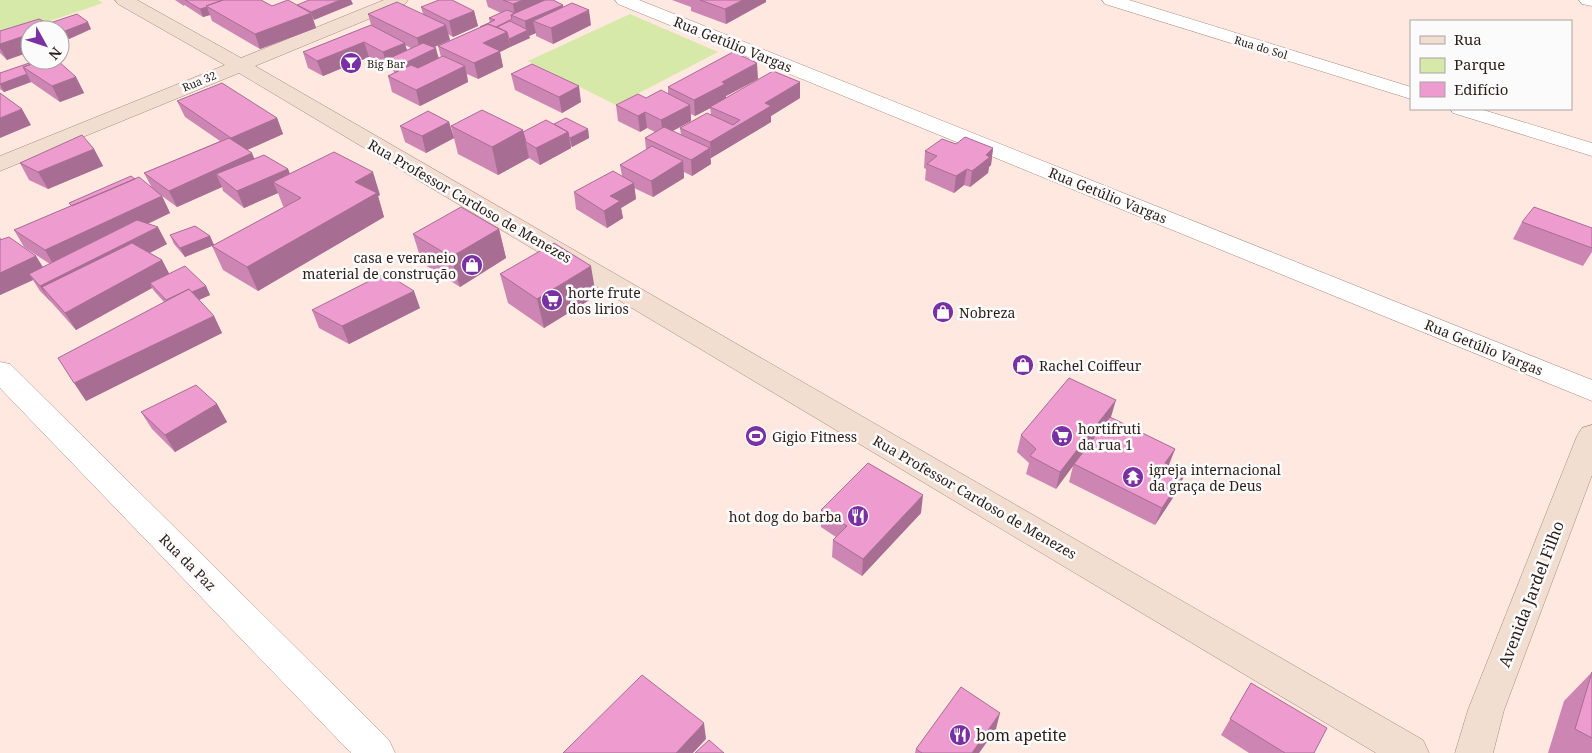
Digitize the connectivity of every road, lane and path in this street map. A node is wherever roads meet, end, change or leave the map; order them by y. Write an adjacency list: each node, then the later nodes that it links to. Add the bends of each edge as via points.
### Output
1 (124, 0): 7 (main road, Rua Professor Cardoso de Menezes)
2 (399, 0): 7 (main road, Rua 32)
3 (624, 0): 13 (street, Rua Getúlio Vargas)
4 (1111, 0): 8 (street, Rua do Sol)
5 (1588, 0): 6 (street)
6 (1592, 1)
7 (239, 65): 11 (main road, Rua 32); 16 (main road, Rua Professor Cardoso de Menezes)
8 (1410, 94)
9 (1463, 110): 10 (street)
10 (1592, 150)
11 (0, 164)
12 (0, 371): 15 (street, Rua da Paz)
13 (1592, 391)
14 (1590, 446): 17 (main road, Avenida Jardel Filho, via 1486,710)
15 (376, 753)
16 (1410, 753)
17 (1474, 753)

